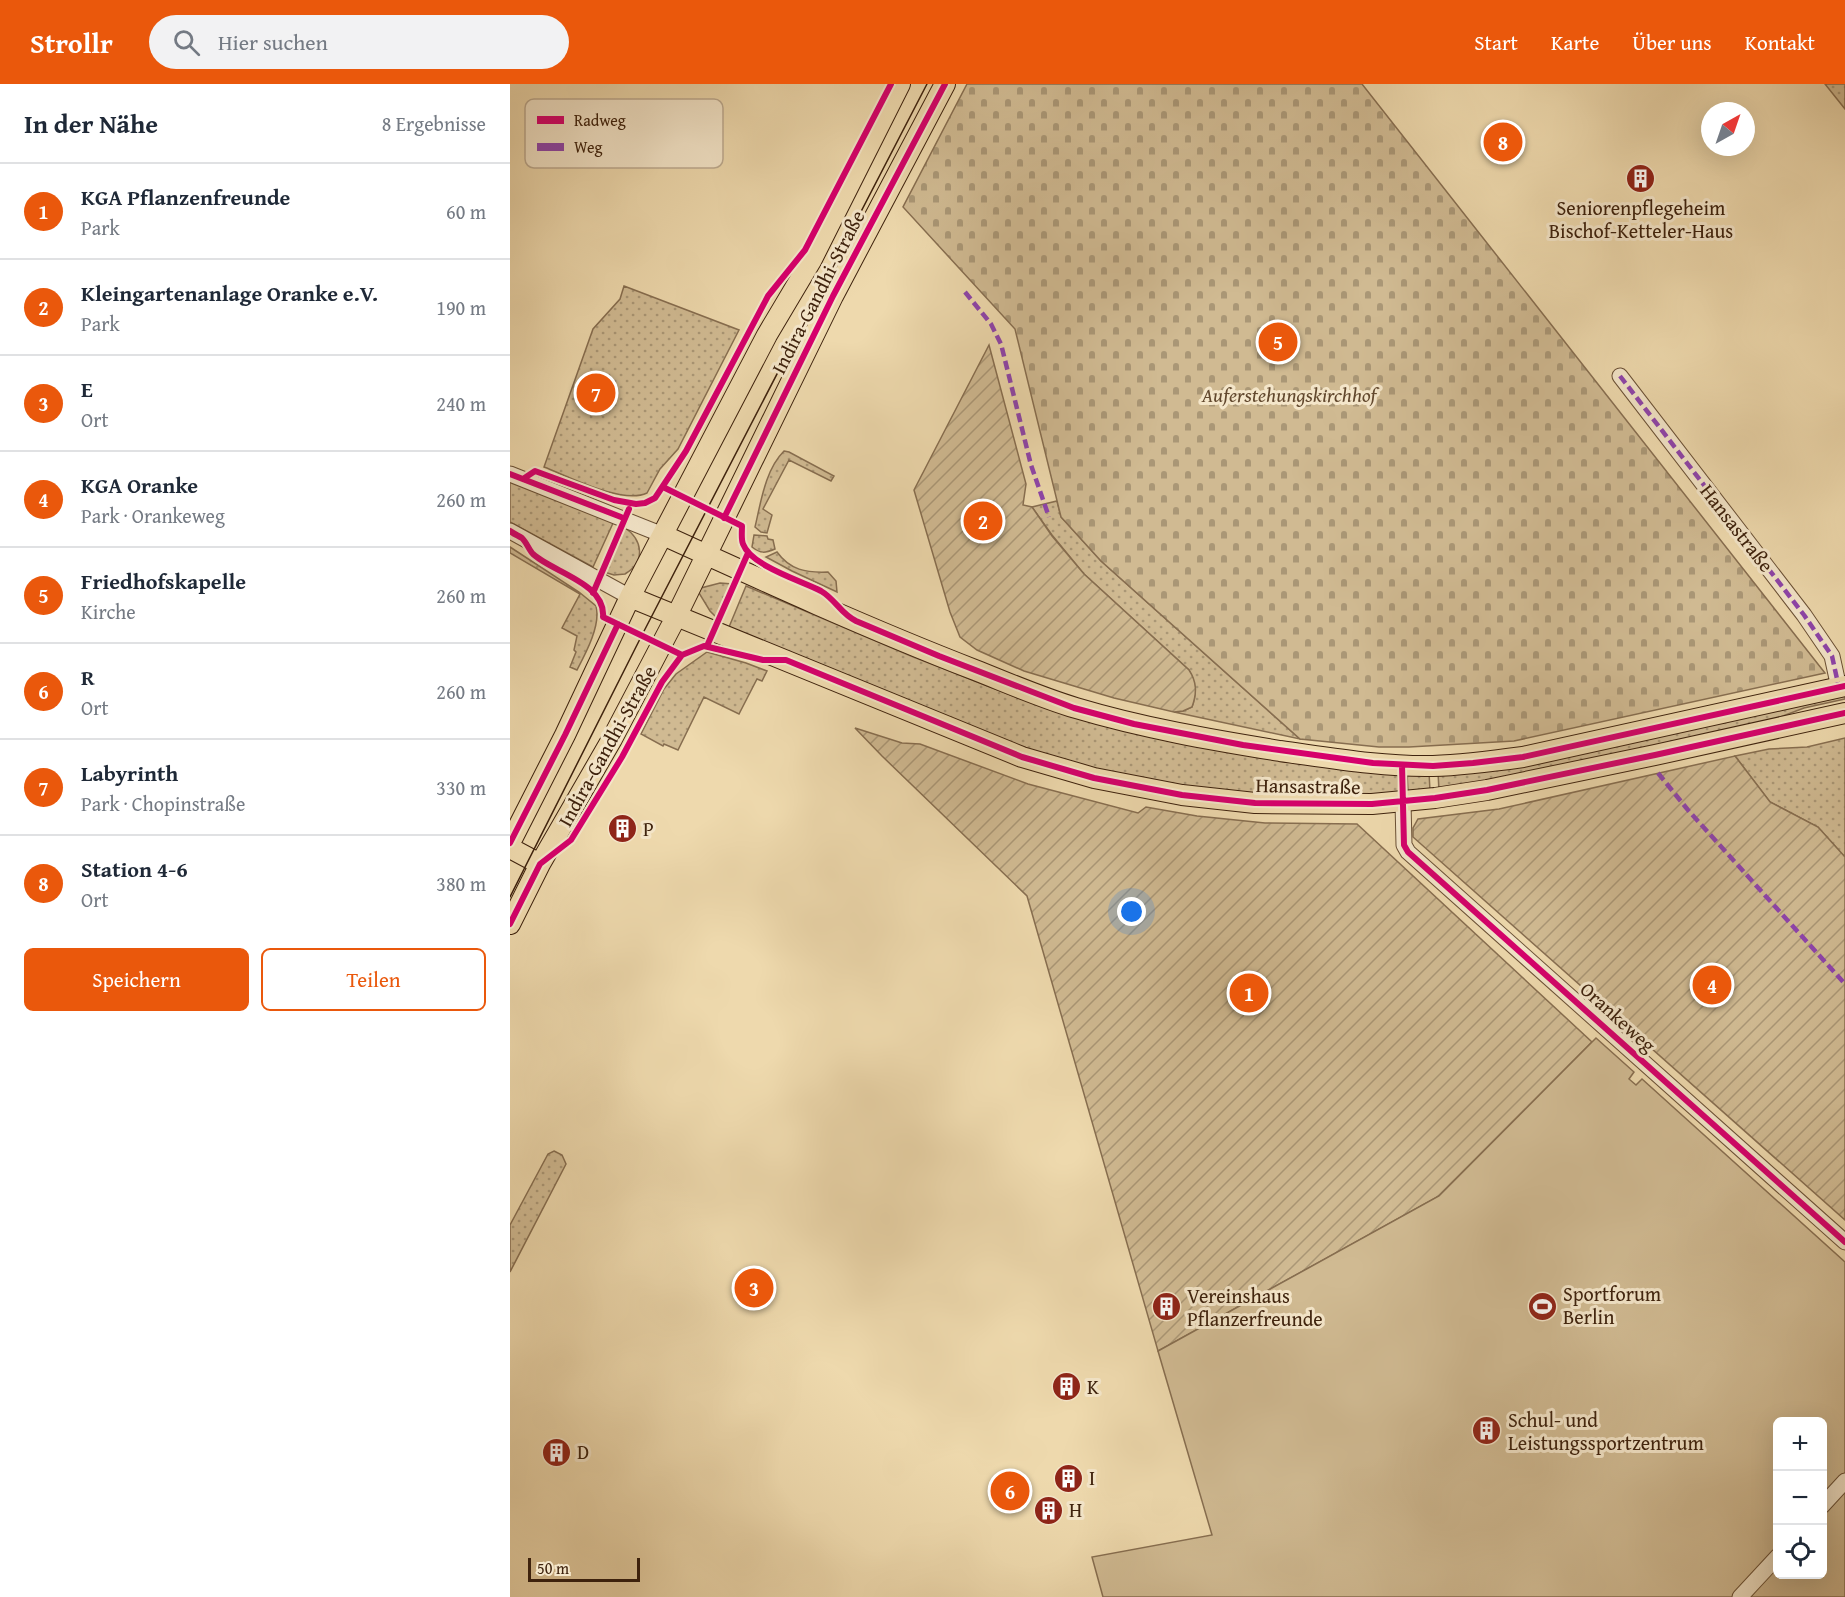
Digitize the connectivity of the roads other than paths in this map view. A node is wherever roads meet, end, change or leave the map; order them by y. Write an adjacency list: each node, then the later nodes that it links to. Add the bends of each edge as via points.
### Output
1 (900, 84): 6 (main road, Indira-Gandhi-Straße, via 811,261 767,335)
2 (945, 84): 7 (main road, Indira-Gandhi-Straße, via 833,296)
3 (1620, 376): 10 (street, Hansastraße, via 1804,615 1832,656)
4 (510, 474): 6 (street)
5 (510, 531): 8 (street)
6 (663, 535): 7 (main road, Hansastraße); 8 (main road, Indira-Gandhi-Straße)
7 (707, 555): 9 (main road, Indira-Gandhi-Straße); 10 (main road, Hansastraße, via 939,656 1074,708 1243,745 1373,763 1433,766 1524,757)
8 (630, 597): 9 (main road, Hansastraße); 13 (main road, Indira-Gandhi-Straße)
9 (676, 617): 12 (main road, Hansastraße, via 1022,757 1094,778 1182,795 1255,803); 15 (main road, Indira-Gandhi-Straße)
10 (1842, 687)
11 (1845, 713): 12 (main road, Hansastraße, via 1487,790)
12 (1402, 802): 17 (street, Orankeweg, via 1404,845 1408,852)
13 (510, 843)
14 (510, 848): 15 (main road)
15 (540, 864): 16 (main road, Indira-Gandhi-Straße)
16 (510, 924)
17 (1845, 1242)
18 (1845, 1481): 19 (street)
19 (1827, 1501)
20 (1773, 1561): 21 (street)
21 (1740, 1597)

